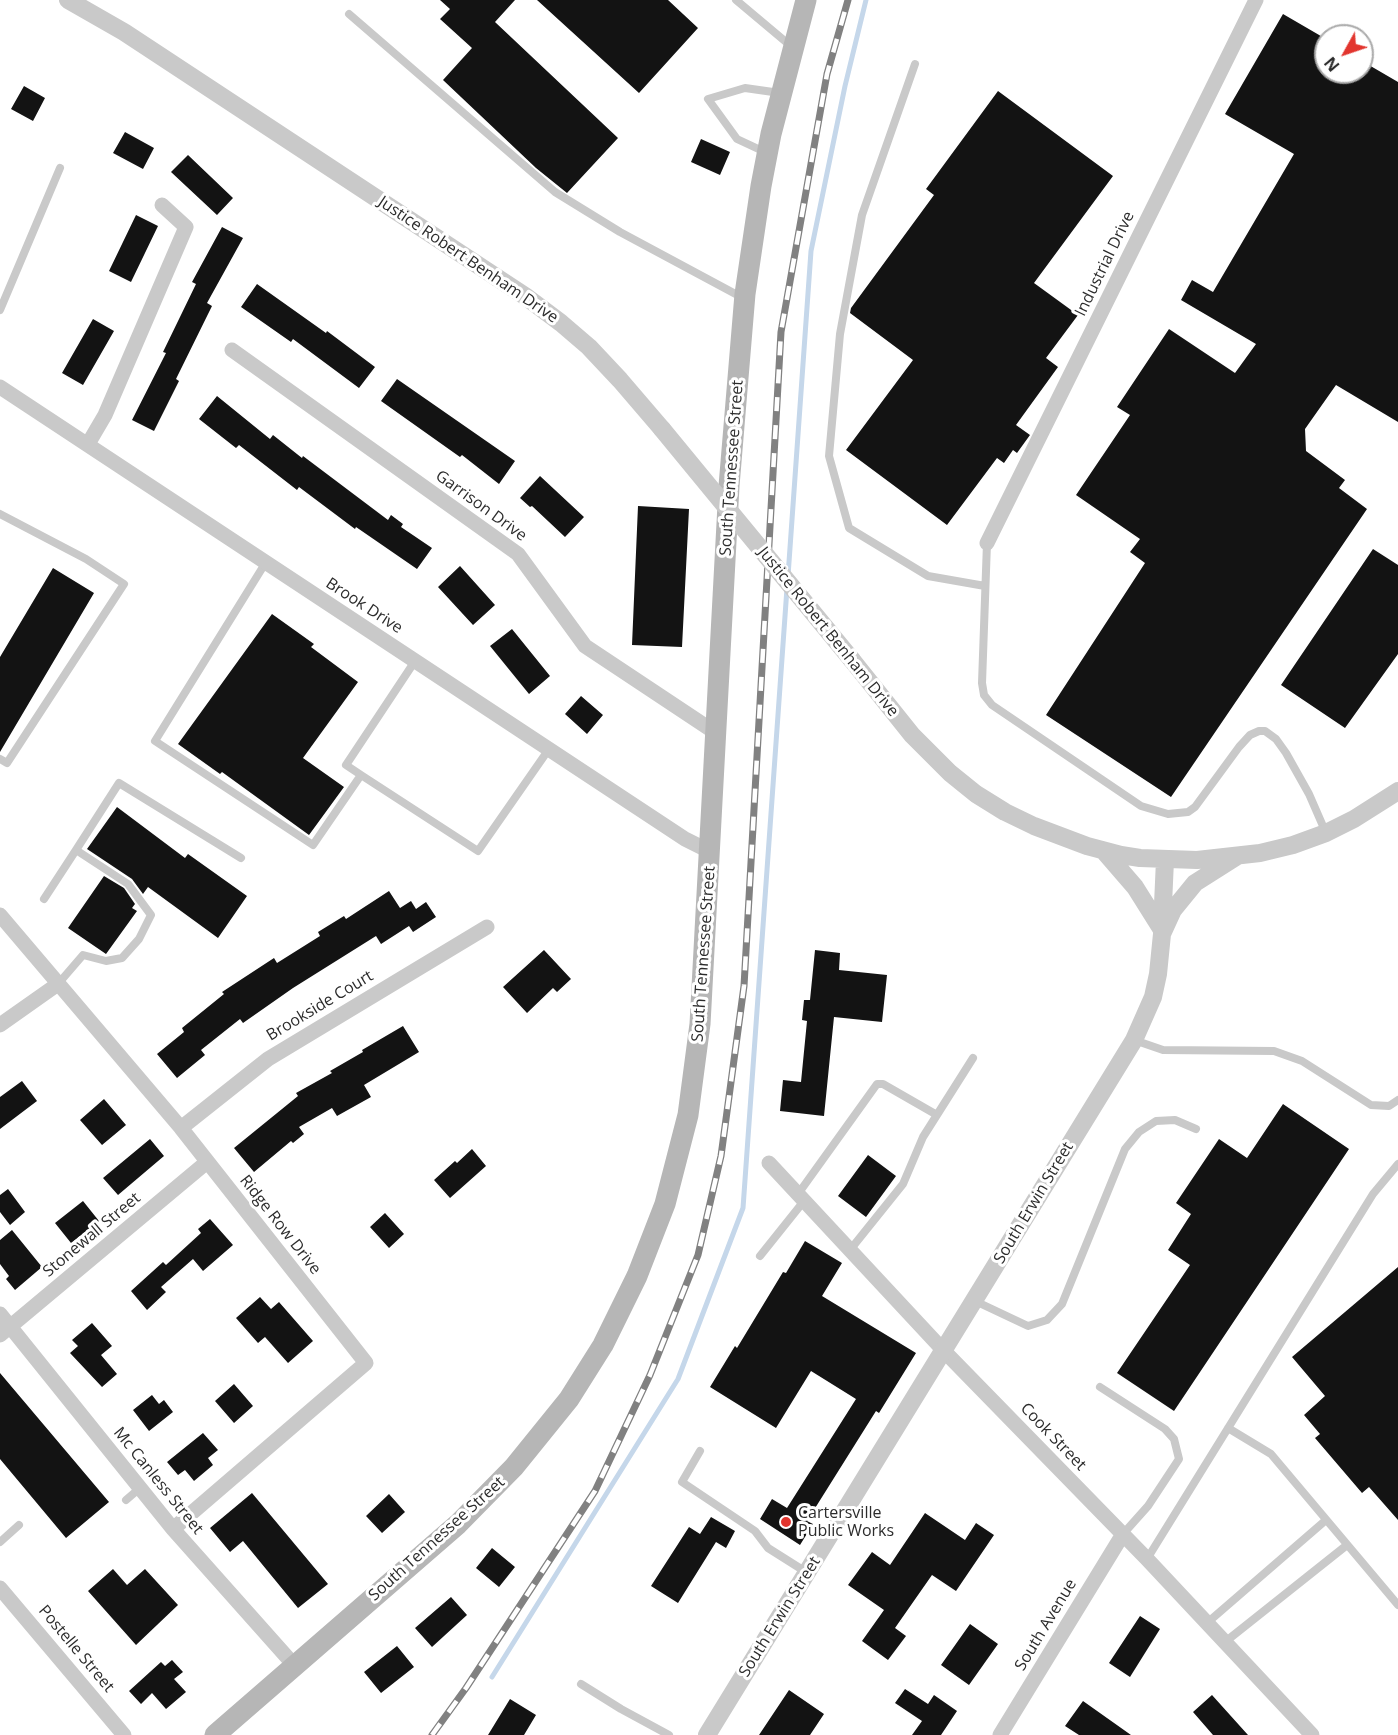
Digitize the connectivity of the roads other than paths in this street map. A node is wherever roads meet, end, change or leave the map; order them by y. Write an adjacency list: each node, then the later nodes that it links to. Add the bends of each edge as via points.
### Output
1 (68, 0): 29 (street, Justice Robert Benham Drive, bridge, via 124,32 561,322 589,347 662,429 912,735 967,787 1005,812)
2 (736, 0): 6 (lane)
3 (806, 0): 6 (main road, South Tennessee Street)
4 (1256, 0): 18 (street, Industrial Drive)
5 (349, 14): 12 (lane, via 555,192)
6 (793, 48): 8 (main road, South Tennessee Street)
7 (915, 64): 20 (lane, via 862,215 840,334 830,456 849,528 928,576)
8 (781, 94): 9 (main road, South Tennessee Street); 9 (lane, via 745,88 708,99 737,139)
9 (767, 153): 12 (main road, South Tennessee Street)
10 (60, 168): 13 (lane)
11 (162, 205): 16 (street, via 186,227 105,415)
12 (744, 299): 22 (main road, South Tennessee Street)
13 (0, 310)
14 (232, 350): 22 (street, Garrison Drive, via 518,554 585,645)
15 (0, 387): 16 (street, Brook Drive)
16 (88, 444): 19 (street, Brook Drive)
17 (0, 514): 24 (lane, via 86,559 124,584 7,763)
18 (987, 543): 20 (lane)
19 (266, 562): 21 (street, Brook Drive); 25 (lane, via 155,741 313,845)
20 (985, 586): 27 (lane, via 982,683 984,695 992,705 1141,806 1168,814 1188,812 1195,807 1250,735 1265,731 1286,753)
21 (415, 661): 23 (street, Brook Drive); 25 (lane, via 346,765)
22 (716, 733): 30 (main road, South Tennessee Street)
23 (549, 749): 25 (lane, via 478,850); 30 (street, Brook Drive)
24 (0, 759)
25 (361, 775)
26 (1398, 791): 27 (street)
27 (1326, 833): 31 (street, via 1293,845)
28 (76, 850): 32 (lane, via 119,783); 34 (lane); 38 (lane, via 128,884 151,915 139,939 122,958 106,961 82,955)
29 (1103, 850): 33 (street, Justice Robert Benham Drive); 37 (street, via 1135,887)
30 (711, 852): 73 (main road, South Tennessee Street, via 700,1024 688,1115 665,1204 621,1311 569,1399 514,1467 458,1524)
31 (1236, 857): 33 (street); 37 (street, via 1195,883 1173,910)
32 (241, 858)
33 (1165, 860): 37 (street, South Erwin Street)
34 (45, 899)
35 (0, 915): 38 (street, Ridge Row Drive)
36 (486, 927): 44 (street, Brookside Court, via 268,1059)
37 (1162, 932): 40 (street, South Erwin Street, via 1153,997)
38 (58, 984): 39 (street); 44 (street, Ridge Row Drive)
39 (0, 1025)
40 (1134, 1040): 42 (lane, via 1163,1050 1274,1051 1302,1061 1371,1105 1389,1106); 52 (street, South Erwin Street)
41 (973, 1058): 43 (lane)
42 (1398, 1100)
43 (937, 1115): 49 (lane, via 877,1084); 50 (lane, via 903,1184)
44 (181, 1128): 46 (street, Ridge Row Drive)
45 (1196, 1129): 52 (lane, via 1175,1120 1156,1120 1138,1132 1125,1149 1062,1304 1047,1320 1028,1326)
46 (207, 1162): 54 (street, Stonewall Street); 63 (street, Ridge Row Drive, via 366,1363)
47 (769, 1163): 49 (street, Cook Street)
48 (1398, 1164): 57 (lane, via 1373,1194)
49 (801, 1197): 50 (street, Cook Street); 51 (lane)
50 (850, 1250): 55 (street, Cook Street)
51 (760, 1256)
52 (975, 1301): 55 (street, South Erwin Street)
53 (0, 1314): 54 (street, Mc Canless Street)
54 (5, 1331): 59 (street, Mc Canless Street)
55 (944, 1351): 64 (street, Cook Street); 68 (street, South Erwin Street)
56 (1100, 1388): 64 (lane, via 1165,1429 1174,1439 1179,1458 1148,1506)
57 (1228, 1428): 61 (lane, via 1271,1454); 67 (lane)
58 (700, 1452): 68 (lane, via 682,1482 755,1531 768,1548)
59 (140, 1488): 60 (lane); 63 (street, Mc Canless Street)
60 (126, 1500)
61 (1326, 1520): 66 (lane); 71 (lane)
62 (19, 1526): 65 (lane)
63 (173, 1529): 73 (street, Mc Canless Street)
64 (1123, 1534): 67 (street, Cook Street); 79 (street, South Avenue)
65 (0, 1542)
66 (1347, 1545): 70 (lane); 72 (lane)
67 (1147, 1559): 71 (street, Cook Street)
68 (807, 1573): 78 (street, South Erwin Street)
69 (0, 1587): 75 (street, Postelle Street)
70 (1398, 1605)
71 (1207, 1623): 72 (street, Cook Street)
72 (1225, 1642): 80 (street, Cook Street)
73 (294, 1665): 76 (main road, South Tennessee Street)
74 (581, 1684): 77 (lane)
75 (124, 1735)
76 (215, 1735)
77 (669, 1735)
78 (707, 1735)
79 (1000, 1735)
80 (1312, 1735)

